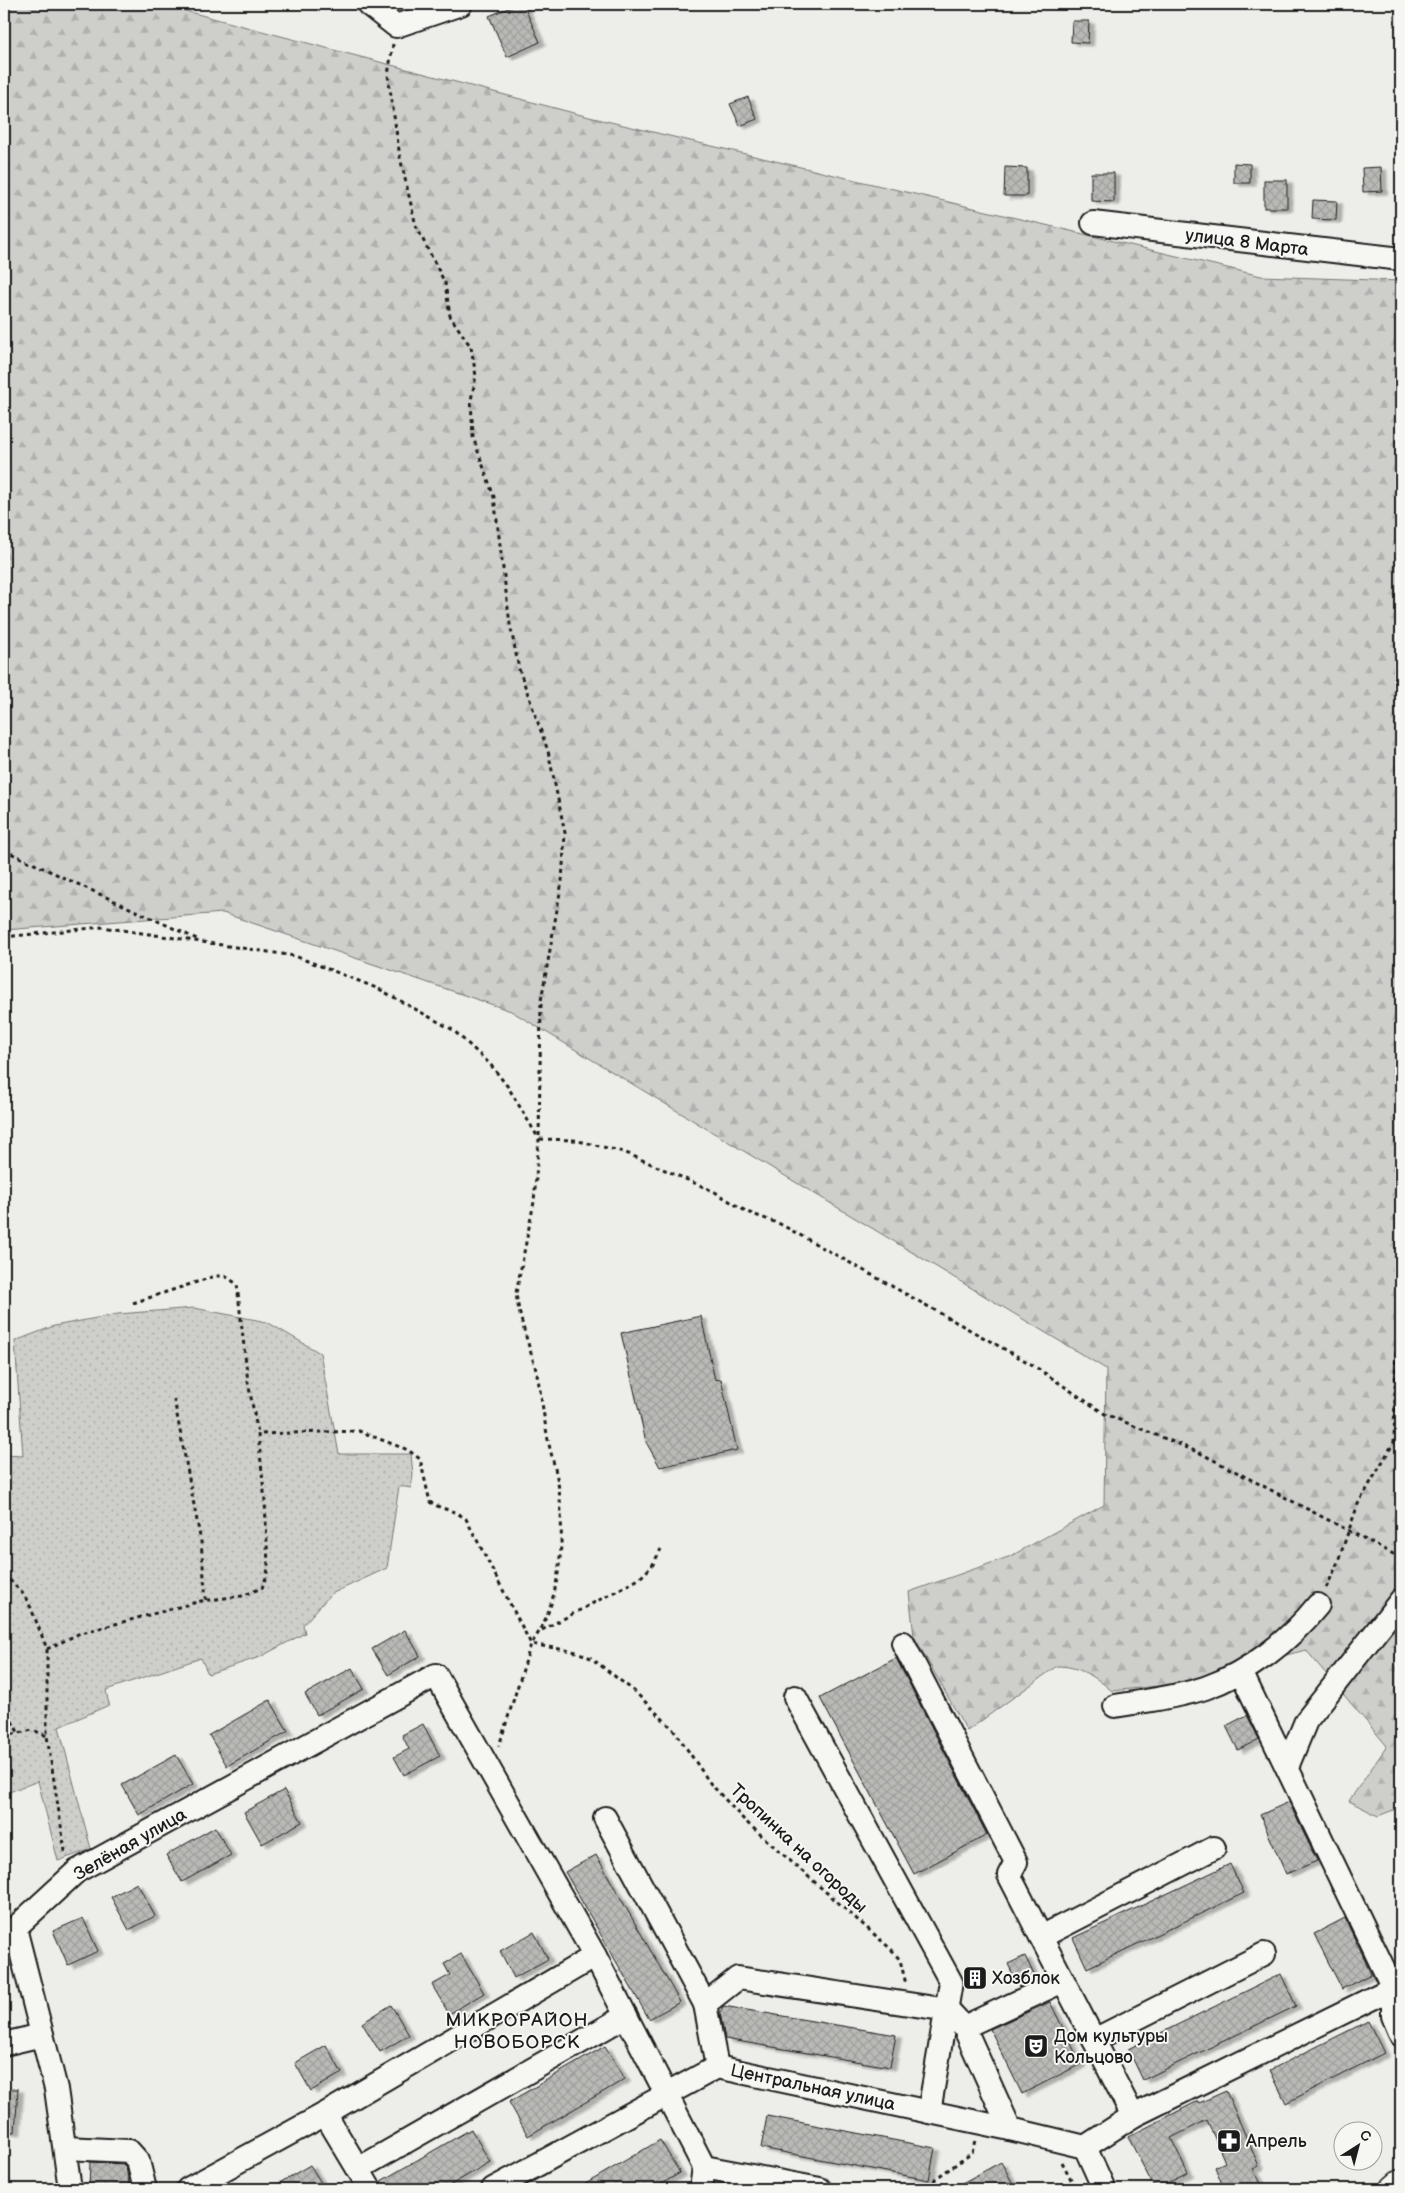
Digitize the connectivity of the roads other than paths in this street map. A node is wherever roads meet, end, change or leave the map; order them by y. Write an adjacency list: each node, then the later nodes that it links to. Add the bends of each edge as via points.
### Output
1 (368, 4): 2 (street, via 396,26)
2 (461, 4)
3 (1093, 223): 4 (street, улица 8 Марта)
4 (1401, 259)
5 (1401, 1600): 11 (street, via 1310,1714)
6 (1318, 1605): 8 (street, via 1282,1642)
7 (903, 1643): 14 (street, via 1016,1862 1008,1875)
8 (1241, 1672): 10 (street, via 1204,1688); 11 (street)
9 (795, 1697): 20 (street, via 952,1982)
10 (1115, 1706)
11 (1287, 1767): 18 (street)
12 (605, 1818): 19 (street)
13 (1214, 1848): 14 (street)
14 (1041, 1937): 17 (street)
15 (1264, 1954): 25 (street)
16 (595, 1956): 21 (street); 23 (street, Зелёная улица, via 436,1675 78,1871 15,1928); 30 (street)
17 (1063, 1981): 22 (street); 25 (street)
18 (1397, 1986): 24 (street, via 1392,2016); 31 (street)
19 (705, 2004): 20 (street, via 738,1978); 27 (street)
20 (948, 2010): 22 (street); 29 (street)
21 (626, 2016): 28 (street); 36 (street)
22 (964, 2027): 32 (street)
23 (42, 2035): 26 (street); 34 (street, Зелёная улица, via 56,2089)
24 (1401, 2035)
25 (1094, 2040): 31 (street)
26 (4, 2044)
27 (717, 2067): 28 (street, Центральная улица); 29 (street, Центральная улица)
28 (666, 2094): 35 (street); 42 (street, Центральная улица)
29 (929, 2112): 32 (street, Центральная улица)
30 (325, 2114): 36 (street); 40 (street)
31 (1133, 2116): 33 (street)
32 (1010, 2129): 33 (street, Центральная улица)
33 (1085, 2147): 45 (street)
34 (65, 2148): 38 (street, Зелёная улица); 39 (street, via 129,2151 138,2161)
35 (704, 2167): 43 (street); 44 (street)
36 (358, 2169): 41 (street)
37 (1401, 2184): 46 (main road)
38 (70, 2189)
39 (145, 2189)
40 (188, 2189)
41 (370, 2189)
42 (493, 2189)
43 (701, 2189)
44 (820, 2189)
45 (1104, 2189)
46 (1395, 2189)

